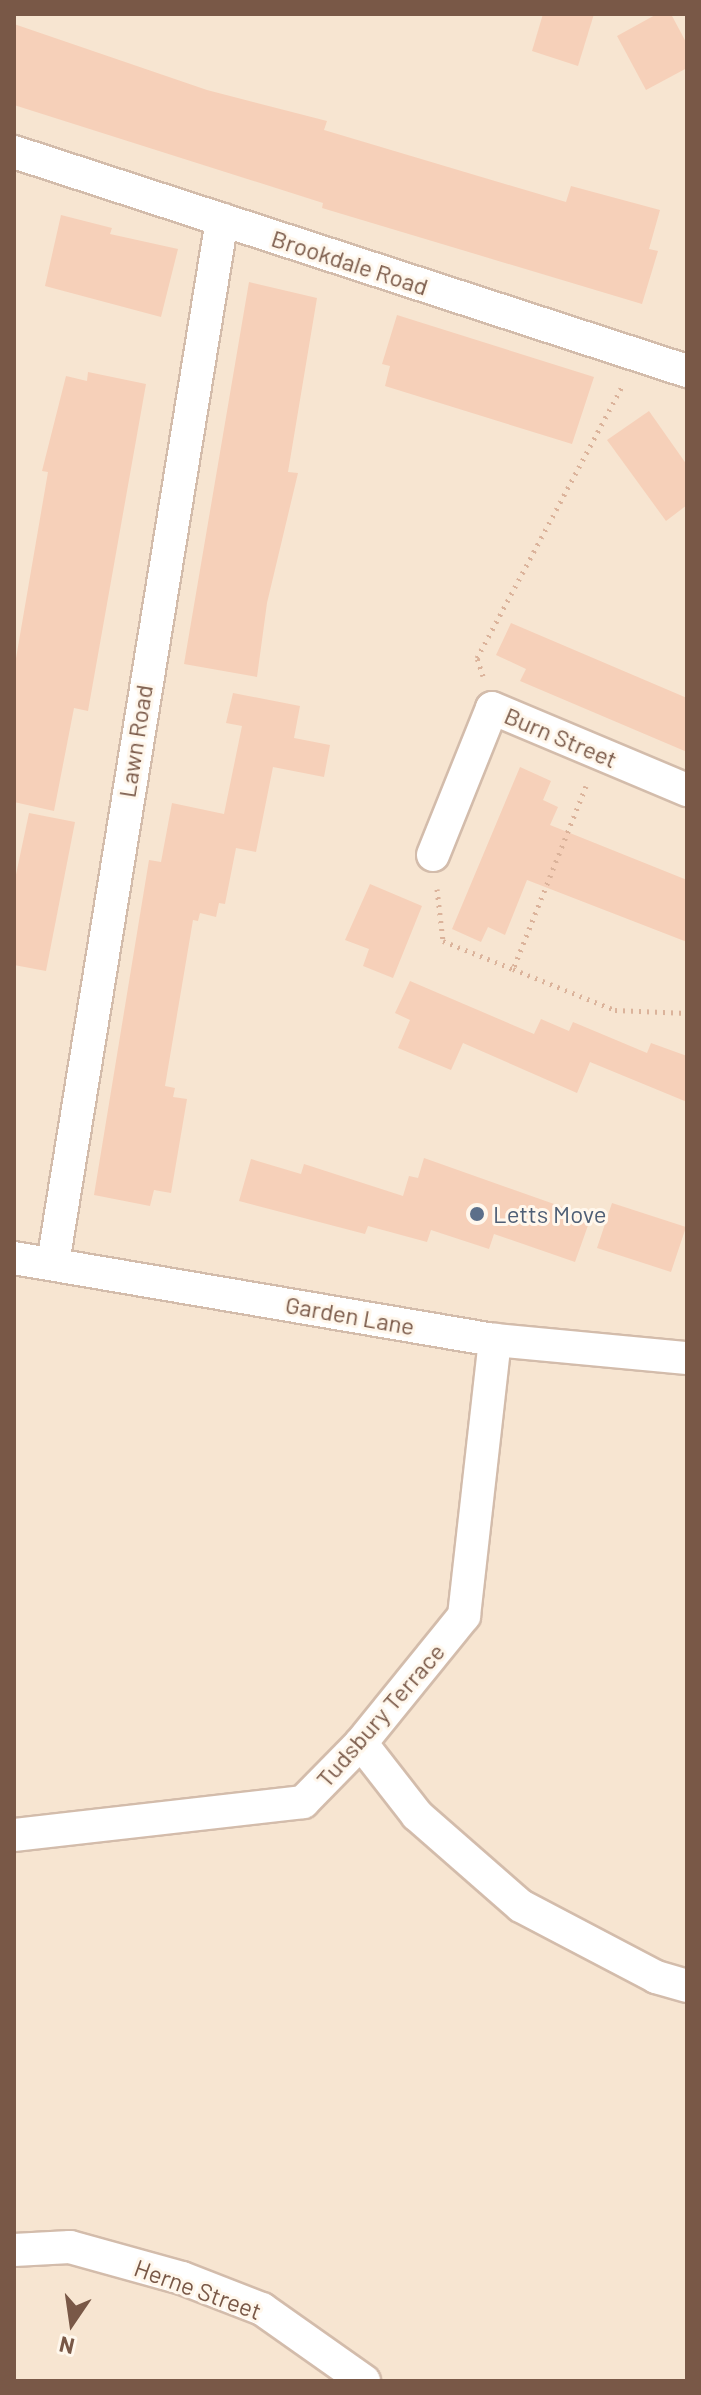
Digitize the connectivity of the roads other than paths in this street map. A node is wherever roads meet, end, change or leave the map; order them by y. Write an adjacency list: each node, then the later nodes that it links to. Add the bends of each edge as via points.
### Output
1 (14, 152): 2 (street, Brookdale Road)
2 (222, 220): 3 (street, Brookdale Road); 7 (street, Lawn Road)
3 (687, 371)
4 (687, 790): 5 (street, Burn Street, via 492,708)
5 (433, 855)
6 (14, 1258): 7 (street, Garden Lane)
7 (53, 1263): 8 (street, Garden Lane)
8 (495, 1340): 9 (street, Garden Lane); 10 (street, Tudsbury Terrace, via 464,1616)
9 (687, 1358)
10 (361, 1743): 11 (street, Tudsbury Terrace, via 303,1802); 12 (street, via 417,1815 521,1906 656,1977)
11 (14, 1835)
12 (687, 1986)
13 (14, 2250): 14 (street, Herne Street, via 70,2247 182,2278 262,2309)
14 (364, 2381)

